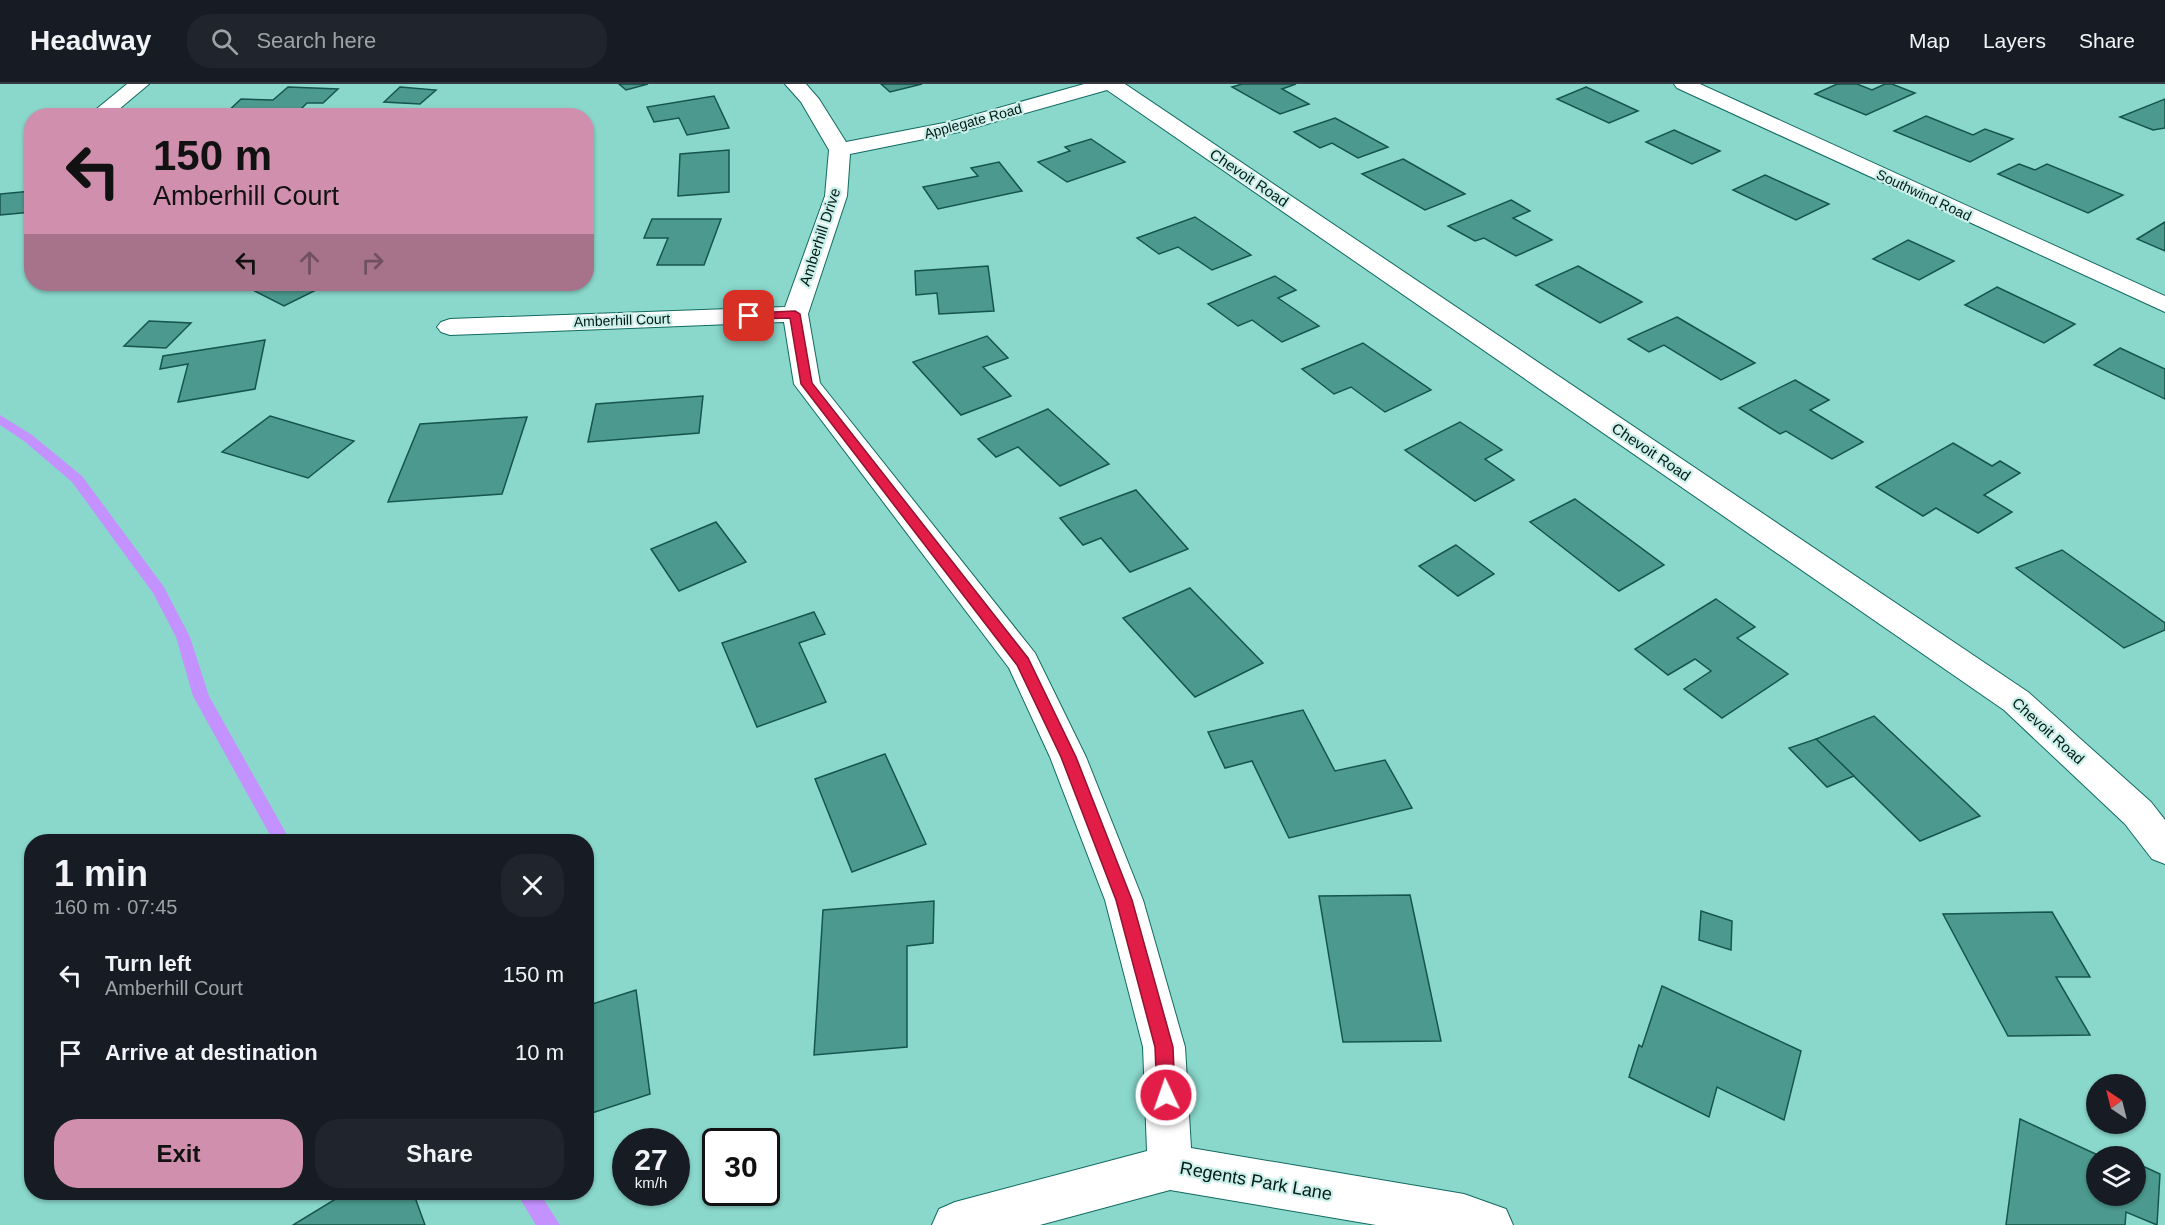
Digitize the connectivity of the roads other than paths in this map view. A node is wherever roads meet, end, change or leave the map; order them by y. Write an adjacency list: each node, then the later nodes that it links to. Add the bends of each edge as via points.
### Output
1 (139, 84): 6 (street)
2 (795, 84): 7 (street, via 809,99)
3 (1105, 84): 7 (street, Applegate Road, via 952,128)
4 (1112, 84): 11 (street, Chevoit Road, via 2016,701 2138,813)
5 (1684, 84): 8 (street, Southwind Road)
6 (108, 108)
7 (840, 150): 9 (street, Amberhill Drive, via 836,196)
8 (2165, 305)
9 (795, 314): 10 (street, Amberhill Court); 12 (street, Amberhill Drive, via 807,384 1023,662 1068,757 1124,900 1164,1047)
10 (450, 327)
11 (2165, 848)
12 (1170, 1167): 13 (street, Regents Park Lane); 14 (street, Regents Park Lane, via 1464,1217)
13 (955, 1225)
14 (1490, 1225)

